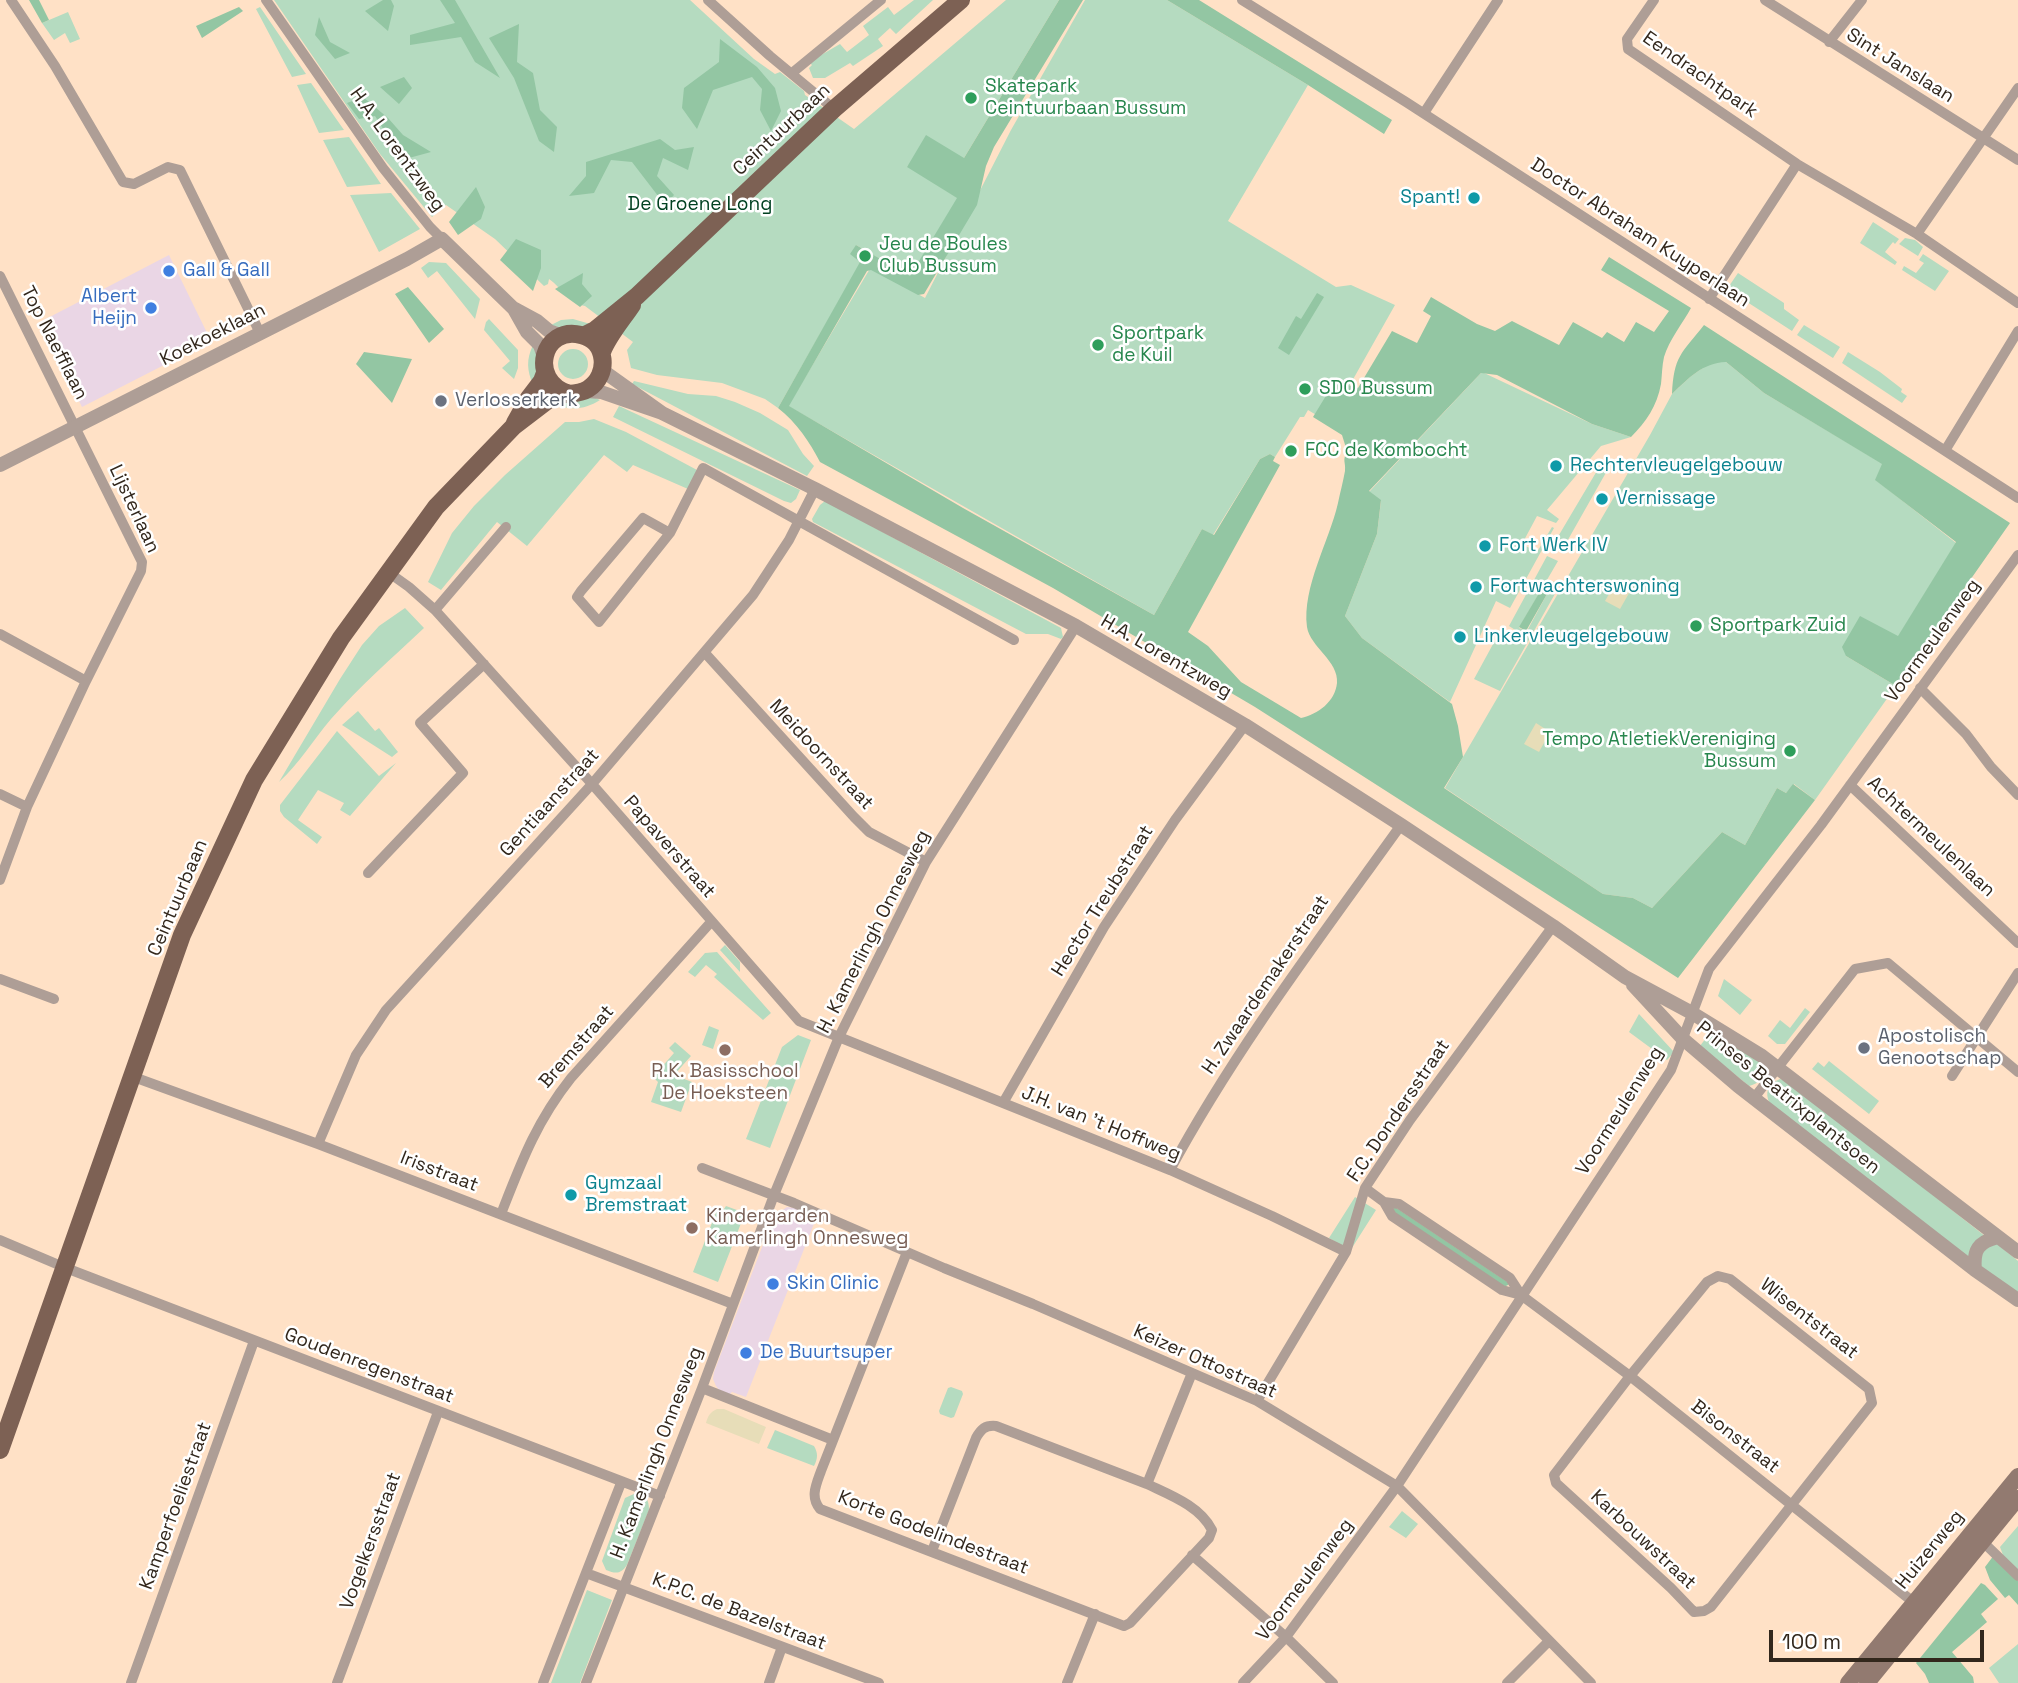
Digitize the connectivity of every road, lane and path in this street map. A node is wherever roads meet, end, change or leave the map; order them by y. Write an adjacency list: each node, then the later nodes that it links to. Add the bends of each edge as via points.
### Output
1 (11, 0): 28 (street, via 123,182 134,184 168,167 180,170)
2 (266, 0): 20 (street, H.A. Lorentzweg, via 383,168)
3 (708, 0): 12 (street)
4 (961, 0): 14 (main road, Ceintuurbaan)
5 (1241, 0): 15 (street, Doctor Abraham Kuyperlaan)
6 (1654, 0): 18 (street, Eendrachtpark, via 1627,39 1628,49)
7 (1765, 0): 11 (street, Sint Janslaan)
8 (1862, 0): 11 (street)
9 (877, 1): 12 (street, Ceintuurbaan)
10 (1496, 1): 15 (street)
11 (1829, 42): 16 (street, Sint Janslaan)
12 (792, 73): 14 (street)
13 (2018, 88): 16 (street)
14 (834, 109): 23 (main road, Ceintuurbaan)
15 (1424, 113): 24 (street, Doctor Abraham Kuyperlaan)
16 (1982, 138): 17 (street, Sint Janslaan); 19 (street)
17 (2018, 160)
18 (1797, 164): 19 (street, Eendrachtpark); 24 (street)
19 (1917, 234): 25 (street, Eendrachtpark)
20 (442, 239): 26 (street, H.A. Lorentzweg); 28 (street, Koekoeklaan)
21 (0, 276): 22 (street, Top Naefflaan)
22 (5, 295): 36 (street, Top Naefflaan)
23 (638, 296): 29 (main road, Ceintuurbaan); 31 (main road, Ceintuurbaan, via 607,340)
24 (1709, 299): 37 (street, Doctor Abraham Kuyperlaan)
25 (2018, 303)
26 (513, 308): 30 (street, H.A. Lorentzweg); 32 (street, H.A. Lorentzweg, via 540,345)
27 (2018, 331): 37 (street)
28 (260, 333): 36 (street, Koekoeklaan)
29 (585, 335): 30 (main road); 31 (main road, via 596,342)
30 (563, 336): 32 (main road, via 548,348)
31 (602, 360): 33 (main road, via 594,385); 34 (street, H.A. Lorentzweg, via 606,373)
32 (545, 365): 33 (main road, via 554,387); 35 (main road, Ceintuurbaan, via 542,381)
33 (577, 392): 34 (street, H.A. Lorentzweg, via 601,392); 35 (main road, Ceintuurbaan, via 552,397)
34 (662, 412): 39 (street, H.A. Lorentzweg)
35 (514, 426): 45 (main road, Ceintuurbaan, via 436,508)
36 (76, 427): 38 (street, Koekoeklaan); 52 (street, Lijsterlaan, via 142,562)
37 (1946, 449): 40 (street, Doctor Abraham Kuyperlaan)
38 (0, 464)
39 (815, 489): 41 (street, Gentiaanstraat); 47 (street, H.A. Lorentzweg)
40 (2018, 498)
41 (799, 522): 43 (street, via 703,468); 49 (street); 50 (street, Gentiaanstraat, via 753,596)
42 (506, 527): 46 (street)
43 (670, 533): 43 (street, via 643,519 581,592 577,597 598,622)
44 (2018, 555): 53 (street, Voormeulenweg)
45 (388, 572): 46 (street, Papaverstraat); 77 (main road, Ceintuurbaan, via 341,638 254,780 182,935)
46 (435, 610): 51 (street, Papaverstraat)
47 (1076, 626): 54 (street, H.A. Lorentzweg); 61 (street, H. Kamerlingh Onnesweg)
48 (0, 634): 52 (street)
49 (1014, 640)
50 (705, 653): 55 (street, Gentiaanstraat); 61 (street, Meidoornstraat, via 869,832)
51 (484, 664): 55 (street, Papaverstraat); 62 (street, via 420,723 463,773)
52 (86, 681): 59 (street, Lijsterlaan)
53 (1920, 688): 56 (street, Voormeulenweg); 58 (street)
54 (1245, 725): 60 (street, H.A. Lorentzweg); 80 (street, Hector Treubstraat, via 1104,927)
55 (592, 784): 64 (street, Papaverstraat); 81 (street, Gentiaanstraat, via 386,1010 356,1055)
56 (1850, 785): 66 (street, Achtermeulenlaan); 71 (street, Voormeulenweg, via 1709,969)
57 (0, 794): 59 (street)
58 (2018, 795)
59 (27, 807): 63 (street, Lijsterlaan)
60 (1401, 825): 65 (street, H.A. Lorentzweg); 83 (street, H. Zwaardemakerstraat, via 1284,986 1211,1097)
61 (926, 862): 72 (street, H. Kamerlingh Onnesweg)
62 (368, 873)
63 (0, 880)
64 (711, 922): 72 (street, Papaverstraat, via 799,1021); 86 (street, Bremstraat, via 552,1101)
65 (1553, 926): 68 (street, H.A. Lorentzweg); 84 (street, F.C. Dondersstraat)
66 (2018, 943)
67 (2018, 973): 73 (street)
68 (1625, 977): 71 (street, Prinses Beatrixplantsoen); 74 (street, Prinses Beatrixplantsoen)
69 (0, 979): 70 (street)
70 (54, 999)
71 (1692, 1013): 74 (street, Voormeulenweg); 75 (street, Prinses Beatrixplantsoen)
72 (839, 1037): 80 (street, J.H. van 't Hoffweg); 85 (street, H. Kamerlingh Onnesweg)
73 (1978, 1038): 75 (street, via 1888,963 1855,969); 76 (street); 78 (street)
74 (1683, 1039): 79 (street, Prinses Beatrixplantsoen); 94 (street, Voormeulenweg, via 1670,1071)
75 (1778, 1067): 79 (street); 87 (street, Prinses Beatrixplantsoen)
76 (2018, 1072)
77 (131, 1076): 81 (street, Irisstraat); 92 (main road, Ceintuurbaan)
78 (1952, 1076)
79 (1754, 1098): 93 (street, Prinses Beatrixplantsoen)
80 (1003, 1103): 83 (street, J.H. van 't Hoffweg)
81 (318, 1143): 86 (street, Irisstraat)
82 (702, 1168): 85 (street)
83 (1170, 1170): 90 (street, J.H. van 't Hoffweg)
84 (1365, 1188): 90 (street, F.C. Dondersstraat); 94 (street, via 1384,1202 1392,1216 1492,1284)
85 (774, 1195): 89 (street, Keizer Ottostraat); 96 (street, H. Kamerlingh Onnesweg)
86 (501, 1214): 96 (street, Irisstraat)
87 (1998, 1237): 91 (street, Prinses Beatrixplantsoen); 93 (street, via 1978,1248)
88 (0, 1240): 92 (street, Goudenregenstraat)
89 (907, 1252): 98 (street, Keizer Ottostraat); 103 (street, Korte Godelindestraat)
90 (1346, 1252): 101 (street, F.C. Dondersstraat)
91 (2018, 1252)
92 (66, 1268): 97 (street, Goudenregenstraat); 104 (main road, Ceintuurbaan)
93 (1976, 1270): 95 (street, Prinses Beatrixplantsoen)
94 (1521, 1295): 99 (street, Bisonstraat); 108 (street, Voormeulenweg)
95 (2018, 1300)
96 (733, 1304): 100 (street, H. Kamerlingh Onnesweg)
97 (254, 1341): 102 (street, Goudenregenstraat); 123 (street, Kamperfoeliestraat)
98 (1192, 1373): 101 (street, Keizer Ottostraat); 107 (street)
99 (1630, 1376): 111 (street, Bisonstraat); 111 (street, Wisentstraat, via 1707,1282 1718,1276 1741,1287 1869,1389 1872,1403); 111 (street, Karbouwstraat, via 1555,1475 1556,1483 1694,1612 1711,1607)
100 (702, 1388): 103 (street); 109 (street, H. Kamerlingh Onnesweg)
101 (1256, 1401): 108 (street, Keizer Ottostraat)
102 (438, 1412): 106 (street, Goudenregenstraat); 124 (street, Vogelkersstraat)
103 (832, 1440): 113 (street, Korte Godelindestraat, via 814,1502)
104 (0, 1450)
105 (2018, 1476): 118 (main road, Huizerweg)
106 (621, 1483): 109 (street, Goudenregenstraat); 115 (street, H. Kamerlingh Onnesweg)
107 (1147, 1484): 113 (street, via 989,1426 975,1438); 114 (street, via 1185,1502 1209,1524 1209,1538)
108 (1397, 1486): 120 (street, Voormeulenweg); 121 (street, Keizer Ottostraat)
109 (660, 1496): 117 (street, H. Kamerlingh Onnesweg)
110 (2018, 1497): 112 (main road, Huizerweg)
111 (1792, 1504): 118 (street, Bisonstraat)
112 (1982, 1541): 116 (street, Huizerweg); 118 (main road, Huizerweg)
113 (932, 1551): 119 (street, Korte Godelindestraat)
114 (1192, 1555): 119 (street, Korte Godelindestraat, via 1130,1623 1119,1625); 120 (street)
115 (586, 1573): 117 (street, K.P.C. de Bazelstraat); 125 (street, H. Kamerlingh Onnesweg)
116 (2018, 1576)
117 (624, 1586): 122 (street, K.P.C. de Bazelstraat); 126 (street, H. Kamerlingh Onnesweg)
118 (1919, 1607): 134 (main road, Huizerweg); 135 (main road, Huizerweg)
119 (1095, 1614): 129 (street)
120 (1286, 1637): 130 (street, Voormeulenweg); 131 (street)
121 (1549, 1641): 132 (street); 133 (street, Keizer Ottostraat)
122 (782, 1647): 127 (street); 128 (street, K.P.C. de Bazelstraat)
123 (131, 1683)
124 (337, 1683)
125 (543, 1683)
126 (586, 1683)
127 (769, 1683)
128 (879, 1683)
129 (1067, 1683)
130 (1243, 1683)
131 (1333, 1683)
132 (1507, 1683)
133 (1591, 1683)
134 (1848, 1683)
135 (1867, 1683)

